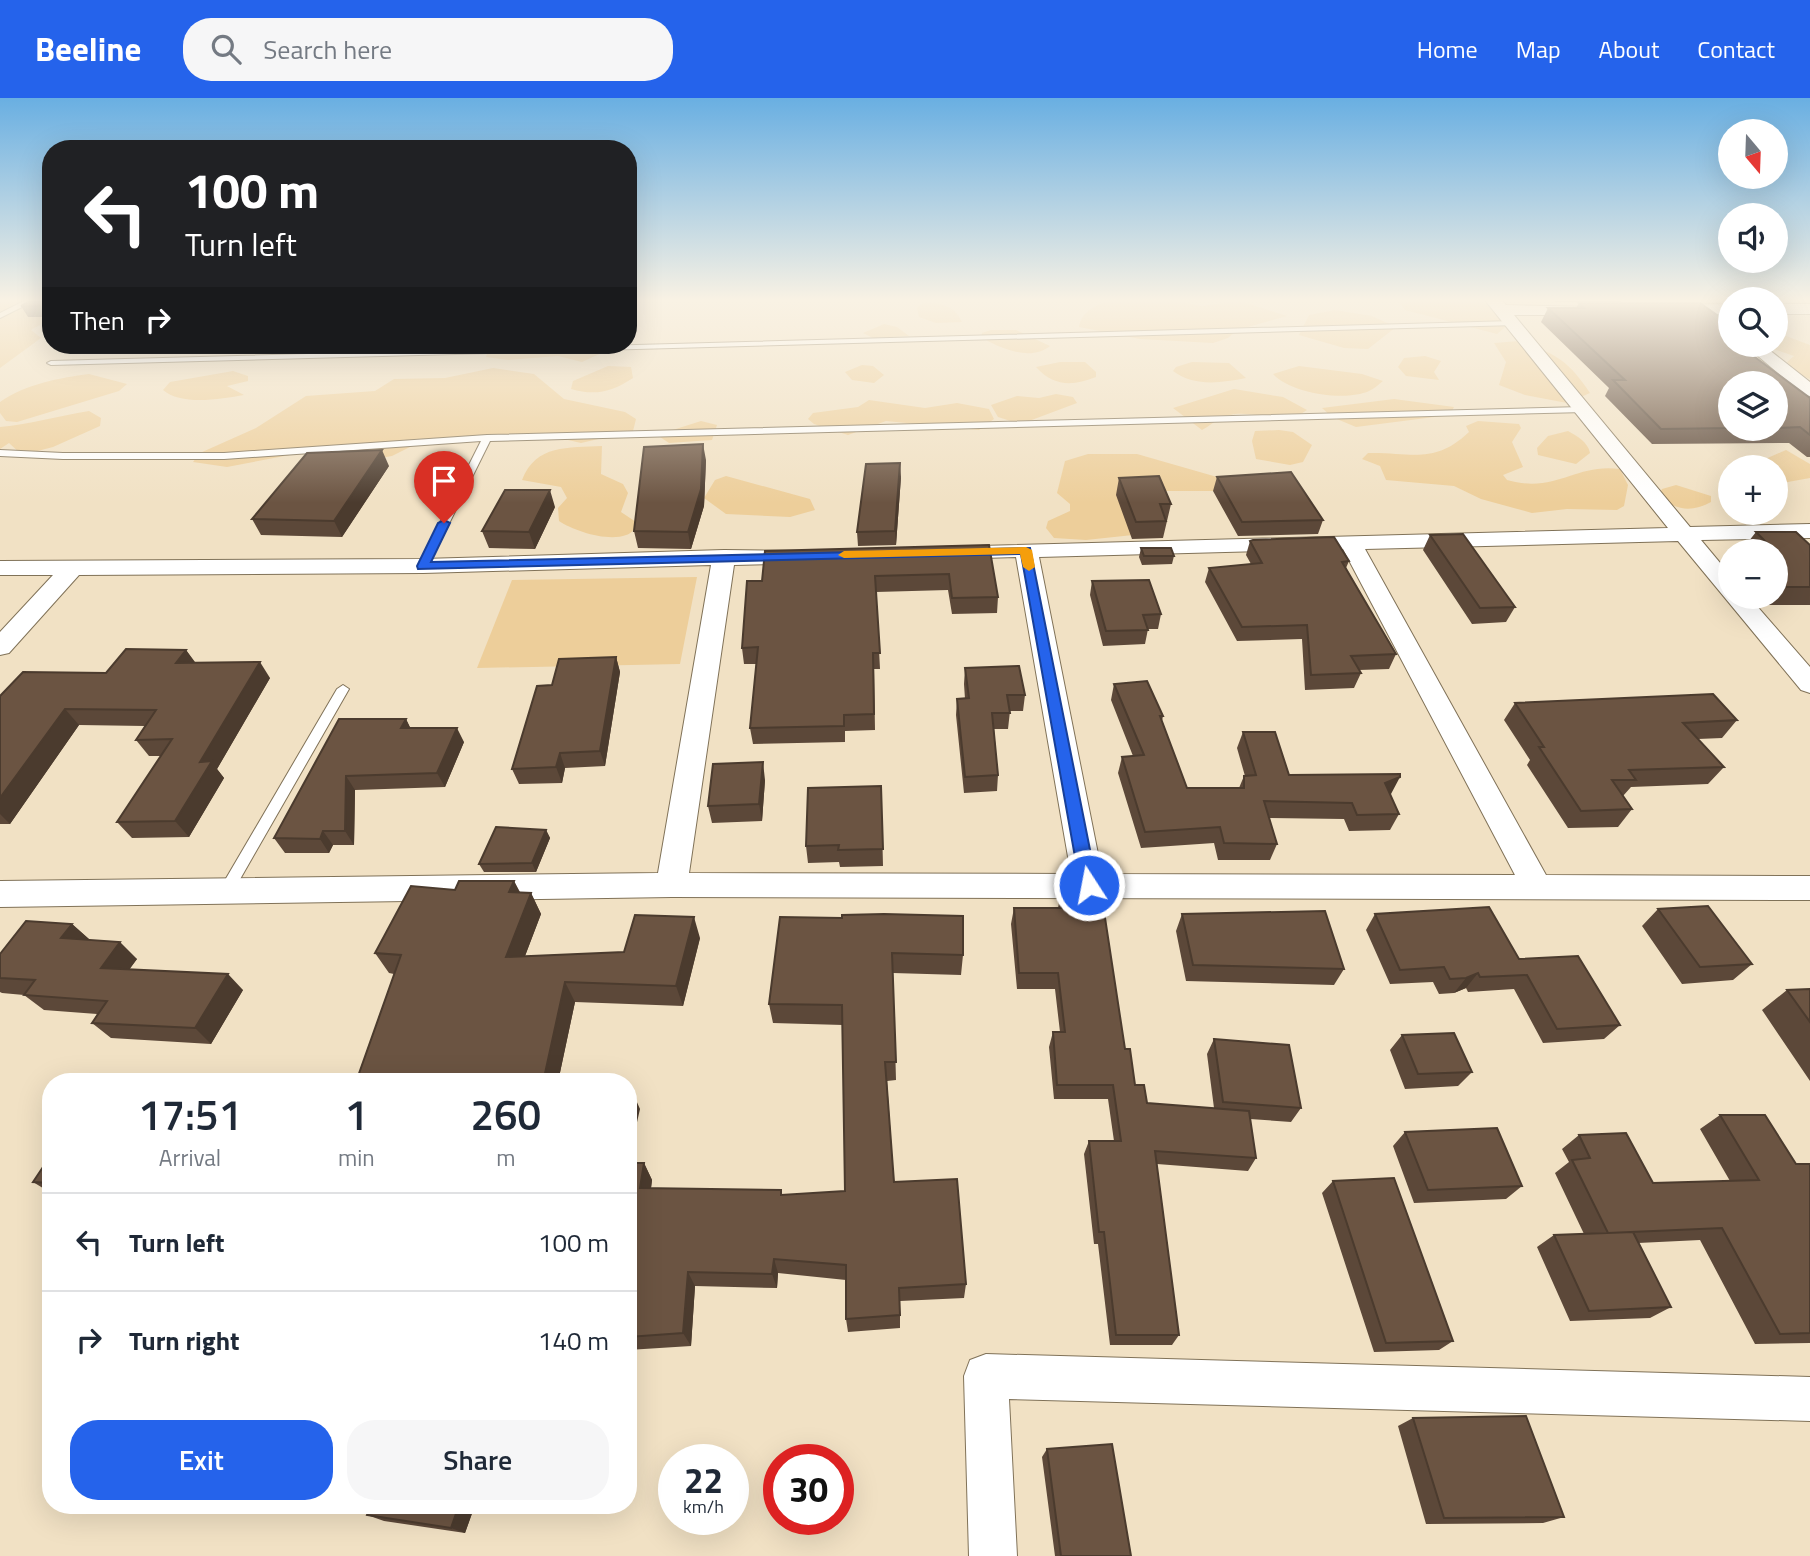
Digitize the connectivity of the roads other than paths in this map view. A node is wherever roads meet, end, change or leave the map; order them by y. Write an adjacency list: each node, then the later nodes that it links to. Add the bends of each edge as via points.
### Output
1 (1547, 367): 4 (street)
2 (1780, 367): 3 (street)
3 (1810, 391)
4 (1582, 410): 5 (lane); 8 (street)
5 (487, 438): 6 (lane, via 223,456); 14 (lane)
6 (0, 453)
7 (1810, 531): 8 (street)
8 (1682, 534): 9 (street); 17 (street)
9 (1350, 542): 10 (street); 24 (street)
10 (1026, 550): 11 (street); 23 (street)
11 (930, 553)
12 (834, 555): 13 (street)
13 (724, 558): 14 (street); 22 (street)
14 (423, 566): 16 (street)
15 (0, 568): 16 (street)
16 (71, 569): 19 (street)
17 (1718, 576)
18 (1746, 609): 20 (street)
19 (0, 647)
20 (1810, 684)
21 (343, 689): 26 (lane)
22 (672, 885): 23 (street); 26 (street)
23 (1089, 885): 24 (street)
24 (1537, 887): 25 (street)
25 (1810, 888)
26 (226, 891): 27 (street)
27 (0, 894)
28 (1810, 1399): 29 (street, via 986,1376)
29 (993, 1556)

